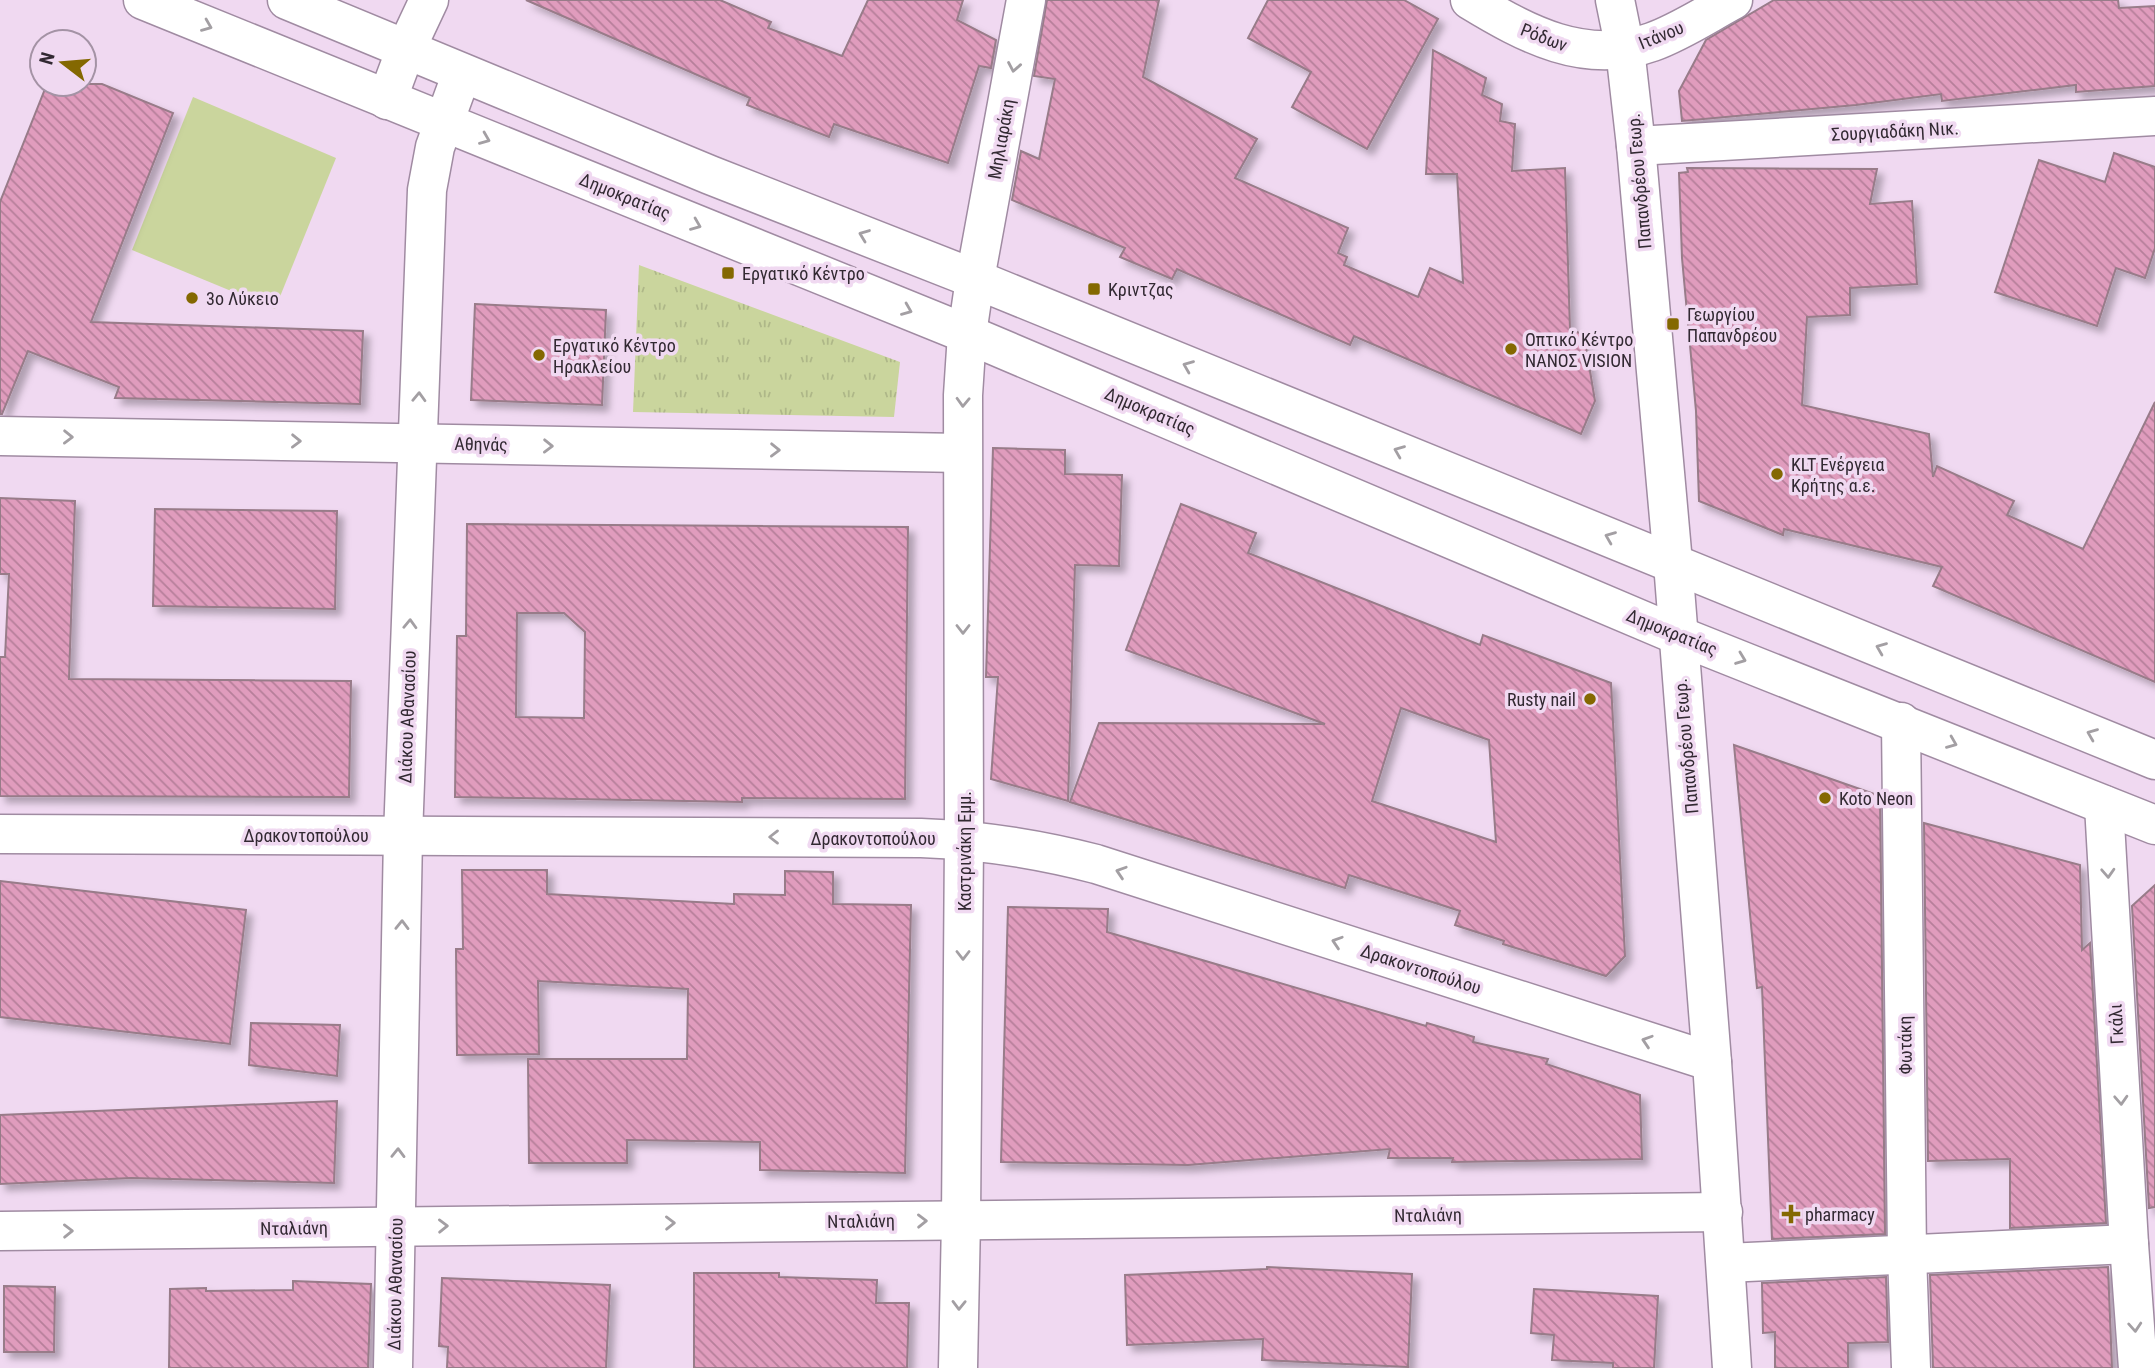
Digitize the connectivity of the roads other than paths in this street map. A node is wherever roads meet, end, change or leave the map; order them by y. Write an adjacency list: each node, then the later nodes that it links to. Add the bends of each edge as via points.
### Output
1 (143, 0): 11 (street, Δημοκρατίας, one-way to 11)
2 (287, 0): 8 (street)
3 (429, 0): 8 (street)
4 (1026, 0): 15 (street, Μηλιαράκη, one-way to 15)
5 (1470, 0): 9 (street, Ρόδων, via 1551,42 1575,49)
6 (1615, 0): 9 (street, Παπανδρέου Γεωρ.)
7 (1733, 0): 9 (street, Ιτάνου, via 1668,36)
8 (406, 49): 10 (street); 11 (street)
9 (1625, 49): 14 (street, Παπανδρέου Γεωρ.)
10 (462, 73): 13 (street, Διάκου Αθανασίου); 15 (street, one-way to 10)
11 (387, 100): 13 (street, Δημοκρατίας)
12 (2155, 116): 14 (street, Σουργιαδάκη Νικ.)
13 (443, 122): 16 (street, Δημοκρατίας, one-way to 16); 18 (street, Διάκου Αθανασίου, one-way to 13, via 427,190)
14 (1636, 146): 20 (street, Παπανδρέου Γεωρ.)
15 (975, 279): 16 (street, Μηλιαράκη); 20 (street, one-way to 15)
16 (967, 334): 19 (street, Καστρινάκη Εμμ., one-way to 19); 21 (street, Δημοκρατίας)
17 (0, 436): 18 (street, Αθηνάς, one-way to 18)
18 (417, 443): 19 (street, Αθηνάς, one-way to 19); 27 (street, Διάκου Αθανασίου, one-way to 18)
19 (962, 453): 28 (street, Καστρινάκη Εμμ., one-way to 28)
20 (1673, 563): 21 (street, Παπανδρέου Γεωρ.); 23 (street, one-way to 20)
21 (1677, 635): 22 (street, Δημοκρατίας, one-way to 22); 29 (street, Παπανδρέου Γεωρ.)
22 (1901, 722): 24 (street, Δημοκρατίας, one-way to 24); 35 (street, Φωτάκη)
23 (2155, 760)
24 (2104, 804): 25 (street, Δημοκρατίας); 34 (street, Γκάλι, one-way to 34)
25 (2155, 825)
26 (0, 834): 27 (street, Δρακοντοπούλου)
27 (403, 836): 28 (street, Δρακοντοπούλου, one-way to 27); 32 (street, Διάκου Αθανασίου, one-way to 27)
28 (964, 839): 29 (street, Δρακοντοπούλου, one-way to 28, via 1096,864); 31 (street, Καστρινάκη Εμμ., one-way to 31)
29 (1712, 1062): 30 (street, Παπανδρέου Γεωρ.)
30 (1723, 1212): 31 (street, Νταλιάνη); 36 (street, Παπανδρέου Γεωρ.)
31 (961, 1220): 32 (street, Νταλιάνη, one-way to 31); 38 (street, Καστρινάκη Εμμ., one-way to 38)
32 (397, 1227): 33 (street, Νταλιάνη, one-way to 32); 37 (street, Διάκου Αθανασίου)
33 (0, 1231)
34 (2129, 1244): 35 (street); 41 (street, Γκάλι, one-way to 41)
35 (1907, 1254): 36 (street); 40 (street, Φωτάκη)
36 (1726, 1263): 39 (street, Παπανδρέου Γεωρ.)
37 (394, 1368)
38 (958, 1368)
39 (1732, 1368)
40 (1912, 1368)
41 (2138, 1368)

